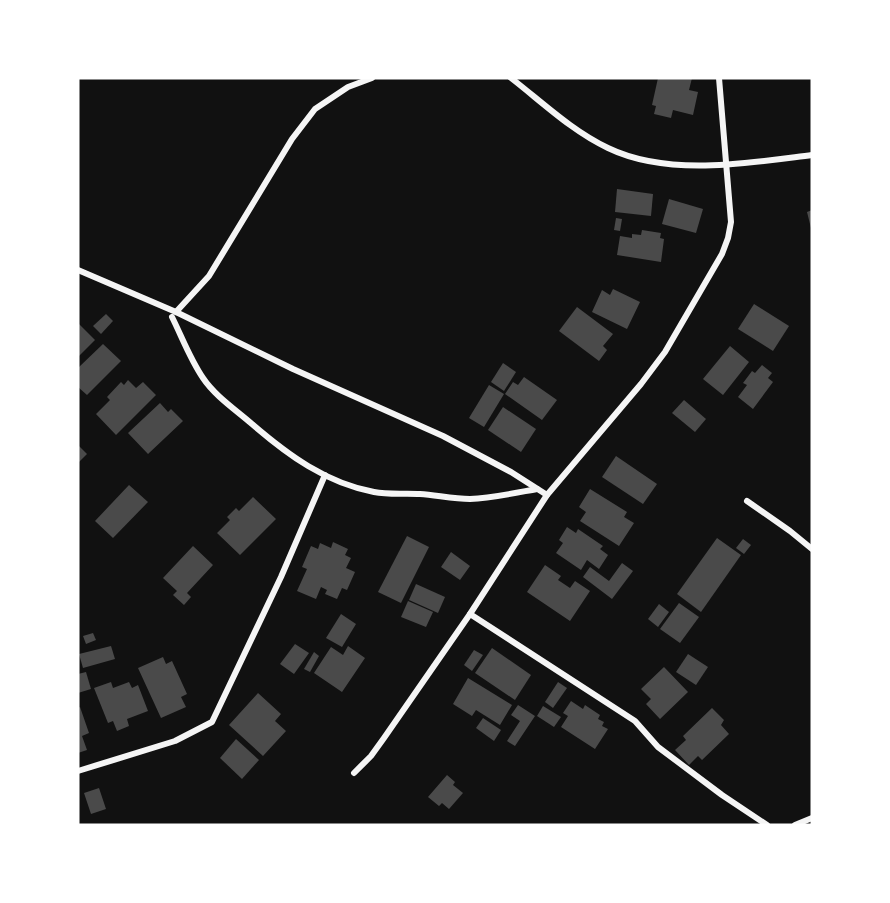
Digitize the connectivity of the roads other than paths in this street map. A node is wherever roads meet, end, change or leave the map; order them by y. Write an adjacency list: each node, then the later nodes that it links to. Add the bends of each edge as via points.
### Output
1 (372, 78): 7 (street, via 348,87 315,109 292,139 209,276)
2 (511, 78): 5 (street, via 608,148 643,161)
3 (719, 78): 5 (street)
4 (812, 155): 5 (street)
5 (727, 165): 10 (street, via 731,222 722,254 660,359)
6 (78, 270): 7 (street)
7 (174, 314): 8 (street, via 202,377 214,391 291,456); 9 (street, via 443,436)
8 (325, 475): 9 (street, via 374,492 446,498 470,499); 14 (street, via 282,577 212,722 175,741)
9 (538, 489): 10 (street)
10 (547, 495): 13 (street)
11 (747, 501): 12 (street)
12 (812, 549)
13 (470, 614): 15 (street, via 371,756); 17 (street, via 635,720 658,747)
14 (78, 771)
15 (354, 773)
16 (812, 818): 18 (street)
17 (767, 825)
18 (795, 825)

